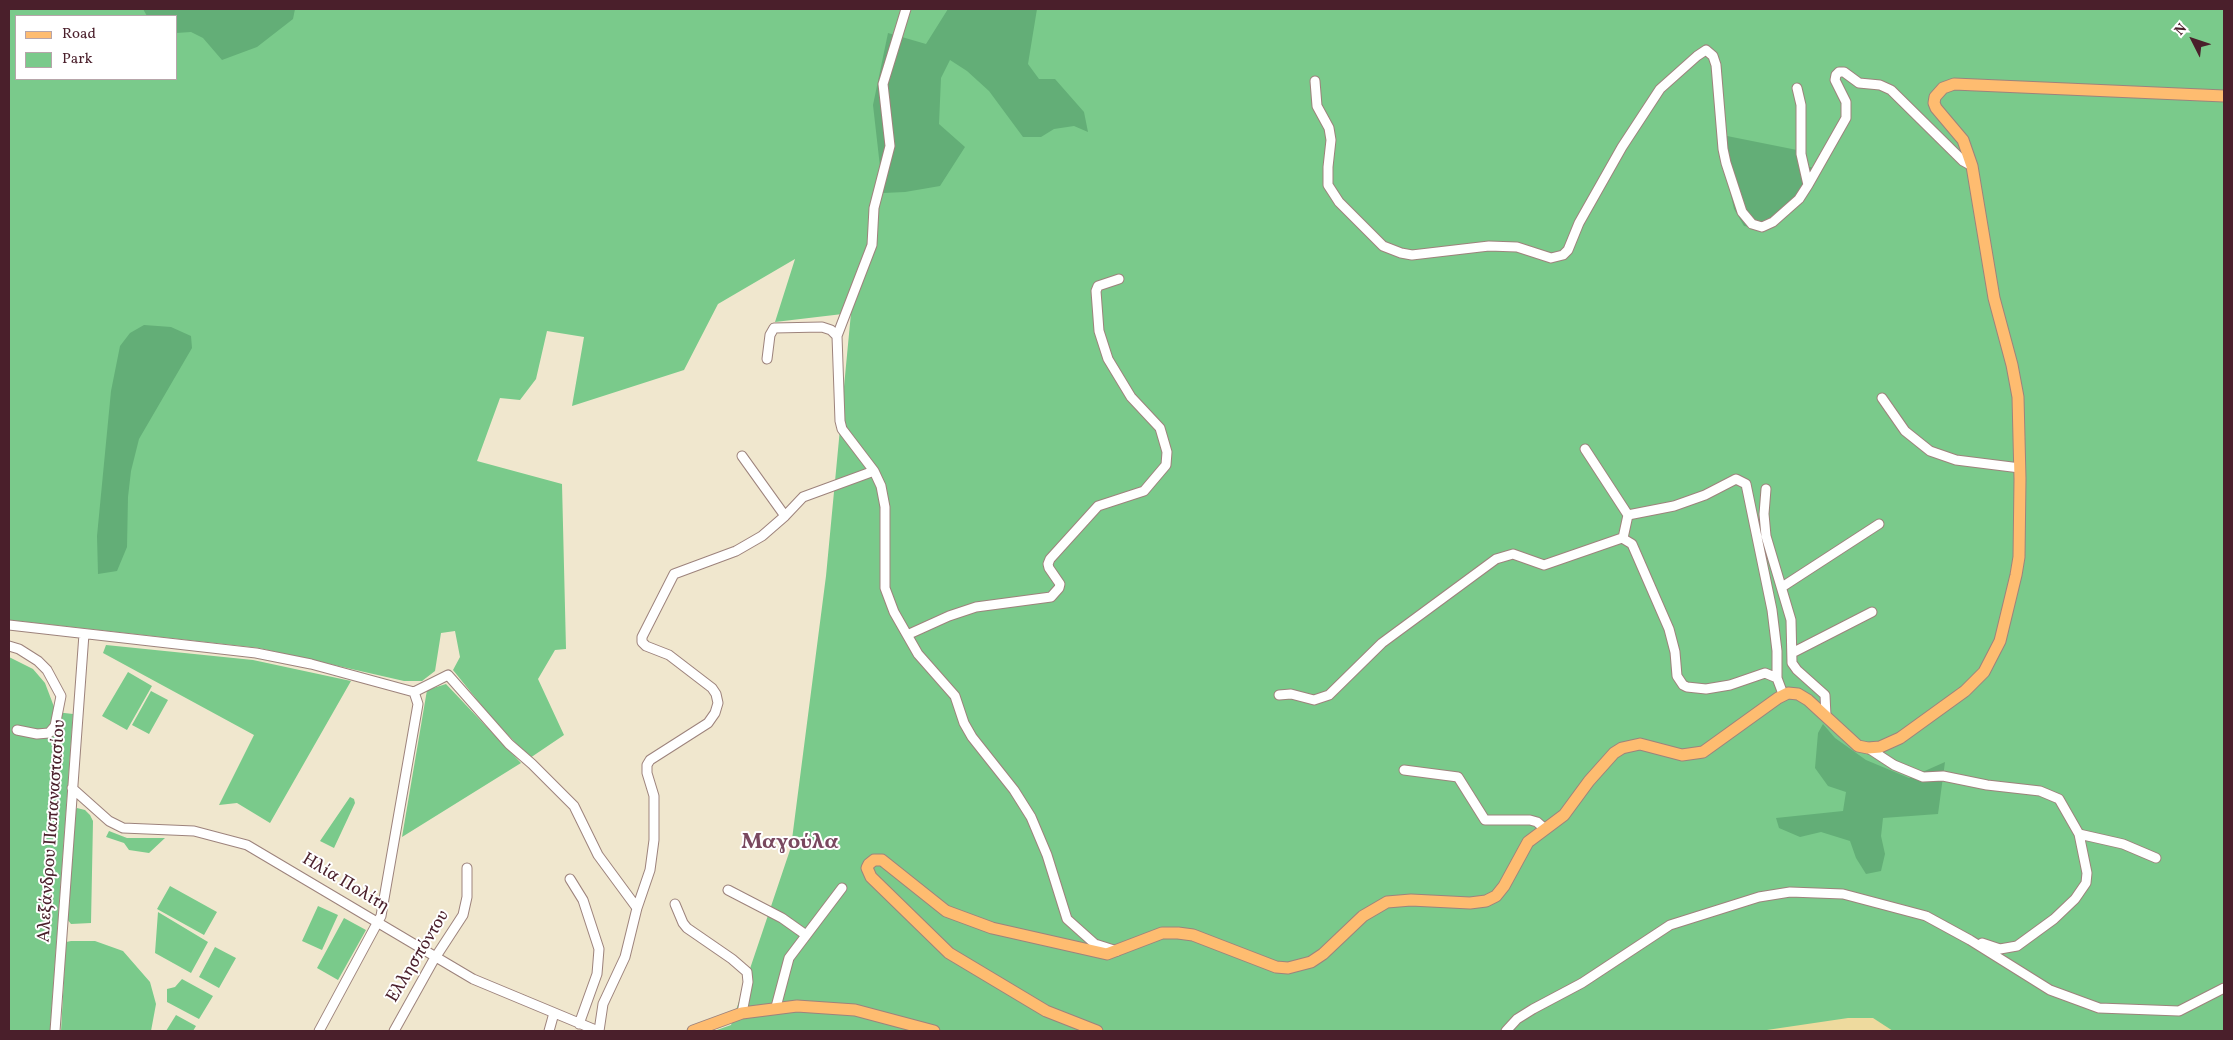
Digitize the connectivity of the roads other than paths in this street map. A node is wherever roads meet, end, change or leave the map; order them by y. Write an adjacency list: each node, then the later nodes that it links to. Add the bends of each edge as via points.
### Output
1 (906, 9): 8 (street, via 883,84 890,146 874,208 872,245)
2 (1315, 81): 6 (street, via 1317,106 1329,128 1331,140 1328,186 1383,246 1401,254 1489,246 1517,247 1551,258 1563,255 1622,147 1660,89 1706,50 1716,65 1726,163 1748,221 1762,227 1773,222)
3 (1797, 88): 6 (street, via 1801,154)
4 (2224, 96): 5 (main road, via 1948,85 1938,92 1934,103 1963,140)
5 (1972, 166): 6 (street, via 1963,161 1891,90 1880,85 1859,83 1839,72 1835,80 1846,102 1846,118); 13 (main road, via 1994,298 2016,382)
6 (1808, 185)
7 (1119, 279): 24 (street, via 1098,286 1096,290 1099,331 1108,359 1131,397 1160,428 1167,452 1166,465 1144,491 1098,506 1050,559 1048,564 1060,584 1051,597 976,606)
8 (837, 336): 9 (street, via 822,327 774,328); 14 (street, via 842,429)
9 (767, 359)
10 (1882, 398): 13 (street, via 1905,431 1930,452 1956,460)
11 (1585, 449): 16 (street)
12 (742, 456): 17 (street)
13 (2020, 468): 33 (main road, via 2016,575 2000,641 1984,672 1900,738 1880,747)
14 (874, 470): 17 (street, via 803,497); 24 (street, via 885,507 887,594)
15 (1766, 489): 20 (street, via 1766,536)
16 (1628, 515): 19 (street); 27 (street, via 1674,506 1736,479 1746,484 1772,610)
17 (785, 516): 44 (street, via 762,536 736,550 674,574 642,636 646,646 669,655 712,688 718,703 708,722 647,765 654,796 654,840 650,870)
18 (1879, 524): 20 (street)
19 (1623, 538): 27 (street, via 1632,544 1669,629 1677,676 1683,685 1706,689 1765,673); 30 (street, via 1544,565 1513,554 1496,559 1382,643 1329,695 1314,700 1291,694)
20 (1782, 586): 26 (street, via 1792,620)
21 (1872, 612): 26 (street)
22 (9, 625): 23 (street)
23 (84, 634): 28 (street, via 256,654 311,664); 35 (street, Αλεξάνδρου Παπαναστασίου)
24 (907, 635): 48 (street, via 923,660 955,696 968,732 1031,817 1067,919 1095,944)
25 (9, 646): 32 (street, via 19,649 47,670 61,696 55,726 49,733)
26 (1792, 653): 31 (street, via 1792,663 1797,670 1824,695)
27 (1777, 678): 29 (street)
28 (414, 692): 44 (street, via 448,674 509,744 574,806 598,855); 45 (street, via 418,704 391,870)
29 (1783, 694): 31 (main road, via 1798,694); 36 (main road, via 1702,752 1682,756 1640,744 1622,748 1589,781 1564,815)
30 (1279, 695)
31 (1826, 716): 33 (main road, via 1850,740)
32 (17, 730)
33 (1868, 748): 37 (street, via 1894,765 1923,777 1943,776 2051,794 2059,799)
34 (1404, 770): 36 (street, via 1458,777 1485,820 1530,820)
35 (72, 788): 45 (street, Ηλία Πολίτη, via 109,821 123,828 194,831 247,845); 55 (street, Αλεξάνδρου Παπαναστασίου)
36 (1545, 829): 48 (main road, via 1528,842 1496,896 1470,903 1387,902 1363,916 1323,954 1298,966 1276,967 1193,935 1178,933 1162,933)
37 (2079, 834): 38 (street, via 2122,844); 47 (street, via 2087,873 2086,883 2075,899 2017,946 2000,949)
38 (2156, 858)
39 (467, 868): 49 (street, Ελλησπόντου, via 464,912)
40 (570, 879): 54 (street, via 583,900 599,949 597,974)
41 (842, 888): 46 (street)
42 (728, 890): 46 (street)
43 (675, 904): 53 (street, via 687,928 746,971 748,981)
44 (637, 908): 59 (street, via 625,957 604,1004)
45 (379, 923): 49 (street, Ηλία Πολίτη); 56 (street)
46 (806, 935): 51 (street, via 789,958)
47 (1970, 940): 50 (street, via 2050,990 2099,1008 2179,1011); 63 (street, via 1926,916 1843,894 1790,892 1760,897 1670,925 1582,983 1524,1014)
48 (1118, 951): 62 (main road, via 1107,954 1090,951 992,928 946,911 882,860 874,860 867,868 871,877 949,952 1046,1011)
49 (436, 957): 52 (street, Ηλία Πολίτη, via 480,983); 57 (street, Ελλησπόντου)
50 (2224, 988)
51 (776, 1007): 53 (main road); 61 (main road, via 855,1010)
52 (554, 1013): 54 (street, Ηλία Πολίτη); 58 (street)
53 (742, 1013): 60 (main road)
54 (579, 1024): 59 (street, Ηλία Πολίτη)
55 (55, 1031)
56 (319, 1031)
57 (394, 1031)
58 (549, 1031)
59 (598, 1031)
60 (693, 1031)
61 (934, 1031)
62 (1097, 1031)
63 (1506, 1031)

